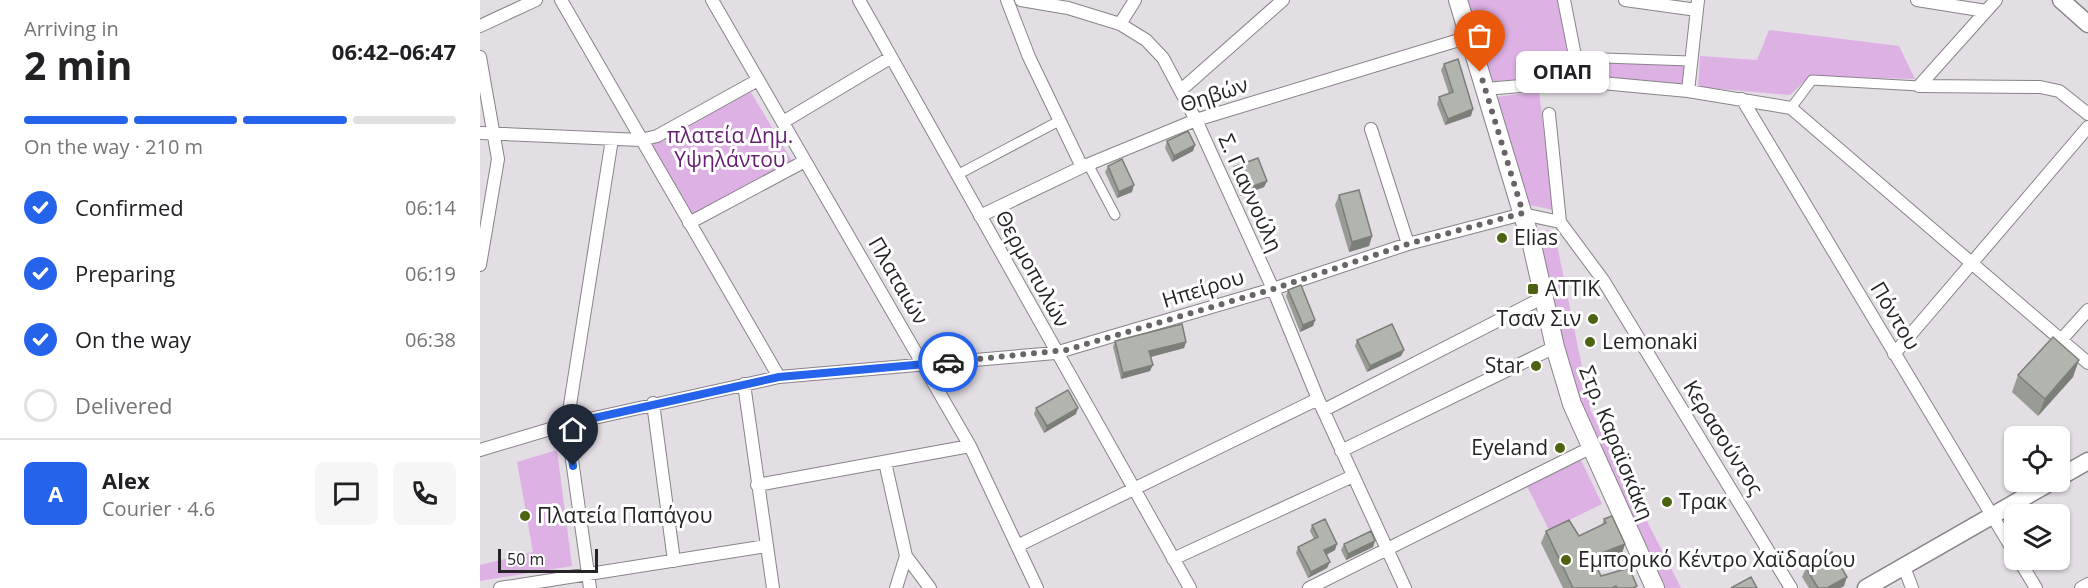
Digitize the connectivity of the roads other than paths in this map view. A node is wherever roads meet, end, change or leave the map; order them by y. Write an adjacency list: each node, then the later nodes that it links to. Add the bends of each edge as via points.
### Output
1 (536, 0): 19 (street)
2 (561, 0): 43 (street)
3 (712, 0): 25 (street, Πλαταιών)
4 (859, 0): 23 (street, Θερμοπυλών)
5 (1007, 0): 36 (street)
6 (1021, 0): 17 (street, Σ. Γιαννούλη, via 1068,8)
7 (1135, 0): 17 (street)
8 (1283, 0): 29 (street)
9 (1458, 0): 20 (main road, Στρ. Καραϊσκάκη)
10 (1564, 0): 22 (street)
11 (1626, 0): 15 (street)
12 (1917, 0): 16 (street)
13 (1996, 0): 16 (street)
14 (2061, 0): 18 (street)
15 (1697, 5): 24 (street)
16 (1986, 11): 27 (street)
17 (1120, 24): 29 (street, Σ. Γιαννούλη, via 1146,40 1163,58)
18 (2088, 24)
19 (480, 26)
20 (1469, 37): 28 (main road, Στρ. Καραϊσκάκη); 35 (street, Θηβών)
21 (480, 57): 40 (street)
22 (1575, 57): 24 (street); 26 (street)
23 (891, 58): 37 (street); 46 (street, Θερμοπυλών)
24 (1690, 61): 30 (street)
25 (758, 80): 37 (street, Πλαταιών); 43 (street, via 657,136)
26 (1580, 81): 28 (street); 30 (street)
27 (1919, 86): 32 (street, via 1812,80); 34 (street, via 2040,87 2059,91)
28 (1486, 89): 47 (main road, Στρ. Καραϊσκάκη)
29 (1181, 90): 35 (street, Σ. Γιαννούλη)
30 (1688, 91): 31 (street)
31 (1742, 99): 32 (street); 61 (street, Πόντου)
32 (1791, 108): 53 (street)
33 (1549, 114): 50 (street)
34 (2088, 114)
35 (1196, 120): 45 (street, Θηβών); 55 (street, Σ. Γιαννούλη)
36 (1059, 121): 45 (street); 46 (street)
37 (783, 122): 44 (street, Πλαταιών)
38 (2088, 128): 53 (street)
39 (1371, 129): 52 (street)
40 (494, 132): 41 (street); 42 (street); 54 (street, via 497,167)
41 (480, 133)
42 (612, 139): 43 (street); 69 (street)
43 (641, 140): 51 (street)
44 (806, 161): 51 (street); 63 (street, Πλαταιών)
45 (1085, 165): 48 (street); 49 (street, Θηβών)
46 (957, 175): 49 (street, Θερμοπυλών)
47 (1523, 213): 50 (street); 52 (street, Ηπείρου); 56 (main road, Στρ. Καραϊσκάκη)
48 (1115, 214)
49 (980, 216): 60 (street, Θερμοπυλών)
50 (1560, 222): 103 (street, Κερασούντος, via 1602,280)
51 (689, 223): 64 (street)
52 (1408, 244): 55 (street, Ηπείρου)
53 (1974, 263): 58 (street); 61 (street)
54 (480, 265)
55 (1273, 289): 60 (street, Ηπείρου); 66 (street, Σ. Γιαννούλη)
56 (1544, 297): 59 (main road, Στρ. Καραϊσκάκη); 68 (street)
57 (2088, 310): 58 (street)
58 (2061, 340): 62 (street)
59 (1555, 347): 71 (main road, Στρ. Καραϊσκάκη); 73 (street)
60 (1056, 353): 63 (street, Ηπείρου); 79 (street, Θερμοπυλών)
61 (1894, 354): 81 (street, Πόντου)
62 (2088, 363)
63 (924, 364): 64 (street, Ηπείρου); 70 (street, Πλαταιών)
64 (779, 377): 65 (street, Ηπείρου)
65 (744, 384): 67 (street, Ηπείρου); 78 (street)
66 (1318, 399): 68 (street, Σ. Γιαννούλη); 79 (street)
67 (653, 403): 69 (street, Ηπείρου); 88 (street)
68 (1324, 410): 73 (street, Σ. Γιαννούλη)
69 (567, 424): 72 (street, Ηπείρου); 91 (street)
70 (970, 446): 75 (street); 84 (street, Πλαταιών)
71 (1590, 448): 85 (street); 102 (main road, Στρ. Καραϊσκάκη)
72 (480, 450)
73 (1341, 451): 77 (street, Σ. Γιαννούλη)
74 (2088, 461): 76 (street)
75 (885, 462): 78 (street); 86 (street)
76 (2070, 471)
77 (1353, 476): 85 (street, Σ. Γιαννούλη); 87 (street)
78 (757, 485): 83 (street)
79 (1134, 490): 84 (street); 87 (street, Θερμοπυλών)
80 (2033, 492): 81 (street)
81 (1992, 514): 82 (street, Πόντου); 89 (street)
82 (2004, 535)
83 (766, 546): 88 (street); 95 (street)
84 (1017, 546): 98 (street, Πλαταιών)
85 (1388, 551): 100 (street); 101 (street, Σ. Γιαννούλη)
86 (906, 556): 96 (street); 97 (street)
87 (1173, 559): 99 (street, Θερμοπυλών)
88 (674, 561): 91 (street)
89 (1904, 567): 104 (street); 105 (street)
90 (2025, 570): 106 (street)
91 (588, 573): 93 (street); 94 (street)
92 (2088, 584): 107 (street)
93 (500, 588)
94 (590, 588)
95 (773, 588)
96 (896, 588)
97 (930, 588)
98 (1037, 588)
99 (1190, 588)
100 (1309, 588)
101 (1405, 588)
102 (1655, 588)
103 (1791, 588)
104 (1866, 588)
105 (1912, 588)
106 (2036, 588)
107 (2081, 588)

